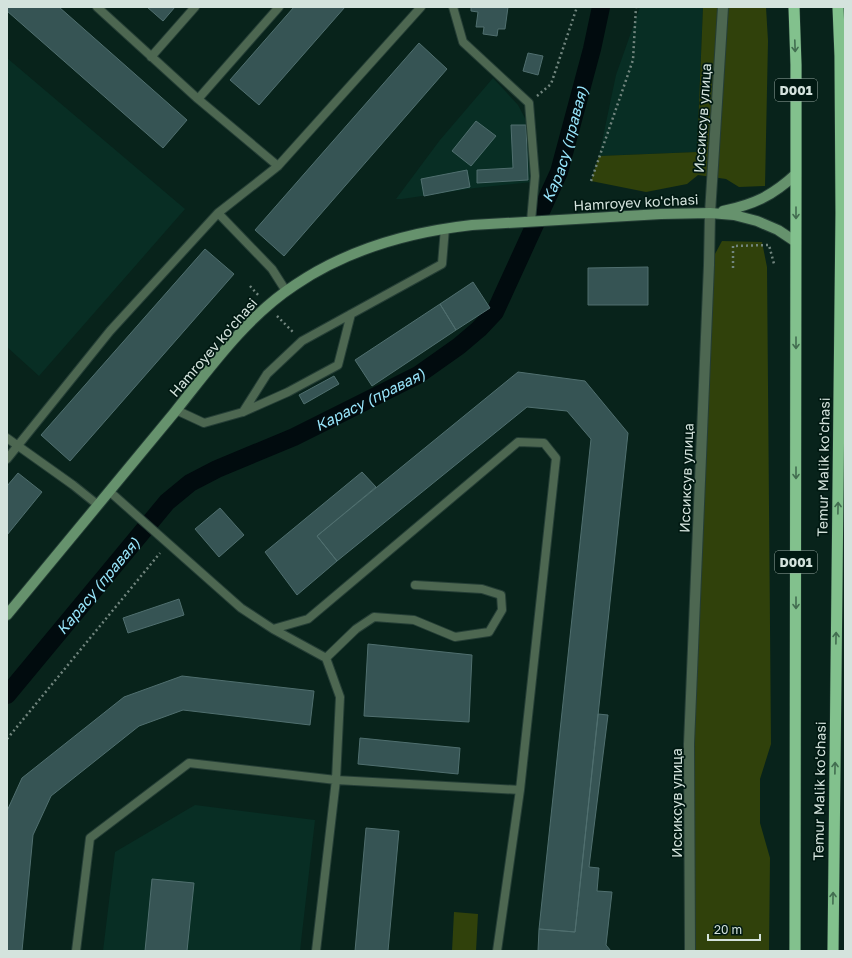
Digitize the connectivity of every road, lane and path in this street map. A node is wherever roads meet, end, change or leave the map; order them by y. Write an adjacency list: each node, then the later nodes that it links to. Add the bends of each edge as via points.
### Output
1 (96, 7): 11 (lane)
2 (195, 7): 11 (lane)
3 (279, 7): 12 (lane)
4 (421, 7): 14 (lane)
5 (453, 7): 13 (lane, via 463,42)
6 (577, 7): 13 (path, via 551,84)
7 (636, 7): 16 (path, via 634,60)
8 (723, 7): 18 (street, Иссиксув улица)
9 (794, 7): 15 (highway, Temur Malik ko'chasi / D001, one-way to 15)
10 (838, 7): 19 (highway, Temur Malik ko'chasi / D001)
11 (151, 56): 12 (lane)
12 (198, 99): 14 (lane)
13 (529, 103): 20 (lane, via 535,176)
14 (278, 166): 17 (lane)
15 (796, 174): 18 (main road, Hamroyev ko'chasi, via 778,190 758,201); 22 (highway, Temur Malik ko'chasi / D001, one-way to 22)
16 (591, 181)
17 (218, 213): 25 (lane, via 272,269); 30 (lane, via 110,332)
18 (710, 213): 20 (main road, Hamroyev ko'chasi); 22 (main road, Hamroyev ko'chasi, via 734,215 757,221 778,230); 45 (street, Иссиксув улица, via 689,744)
19 (843, 213): 47 (highway, Temur Malik ko'chasi / D001, one-way to 19)
20 (531, 221): 21 (main road, Hamroyev ko'chasi)
21 (445, 228): 25 (main road, Hamroyev ko'chasi, via 366,248 317,271); 26 (lane, via 442,264)
22 (796, 242): 46 (highway, Temur Malik ko'chasi / D001, one-way to 46)
23 (774, 264): 24 (path, via 769,245 733,246)
24 (733, 268)
25 (286, 291): 27 (main road, Hamroyev ko'chasi, via 253,320)
26 (351, 314): 28 (lane, via 302,341 267,374); 28 (lane, via 338,365 288,392)
27 (176, 410): 28 (lane, via 204,423); 32 (main road, Hamroyev ko'chasi)
28 (243, 412)
29 (7, 438): 30 (lane)
30 (17, 446): 31 (lane); 33 (lane)
31 (7, 459)
32 (110, 491): 33 (main road, Hamroyev ko'chasi); 34 (lane)
33 (98, 505): 36 (main road, Hamroyev ko'chasi)
34 (168, 543): 37 (lane, via 241,608); 39 (path)
35 (415, 585): 38 (lane, via 482,589 501,595 502,610 489,632 455,637 414,620 374,617 356,629)
36 (7, 616)
37 (273, 630): 38 (lane); 41 (lane, via 308,619 518,442 544,443 556,458)
38 (326, 658): 40 (lane, via 340,697)
39 (7, 739)
40 (336, 780): 41 (lane); 42 (lane, via 189,763 90,838); 43 (lane)
41 (520, 790): 44 (lane)
42 (76, 951)
43 (316, 951)
44 (497, 951)
45 (690, 951)
46 (795, 951)
47 (833, 951)

